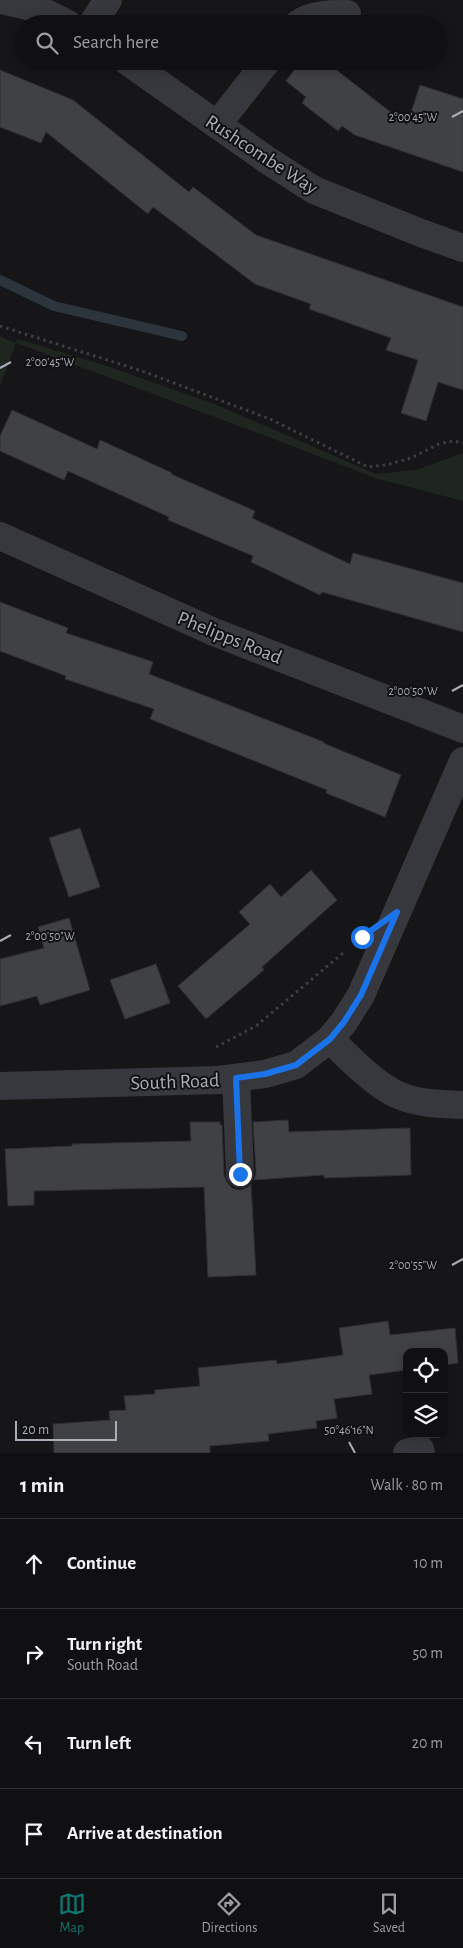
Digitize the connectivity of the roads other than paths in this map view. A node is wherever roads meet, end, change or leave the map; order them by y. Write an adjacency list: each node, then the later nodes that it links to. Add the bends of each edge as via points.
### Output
1 (2, 0): 4 (street, via 36,8)
2 (108, 0): 5 (street)
3 (347, 14): 6 (street)
4 (50, 15)
5 (98, 15)
6 (325, 15)
7 (140, 70): 9 (street, Rushcombe Way)
8 (260, 70): 9 (street)
9 (218, 125): 10 (street, Rushcombe Way, via 314,190)
10 (463, 248)
11 (0, 536): 12 (street, Phelipps Road, via 214,632)
12 (463, 729)
13 (463, 761): 14 (street, South Road, via 361,995)
14 (330, 1039): 15 (street, South Road, via 296,1065); 17 (street, via 363,1071 398,1095 429,1103)
15 (236, 1078): 16 (street, South Road); 18 (street)
16 (0, 1086)
17 (463, 1105)
18 (240, 1174)

